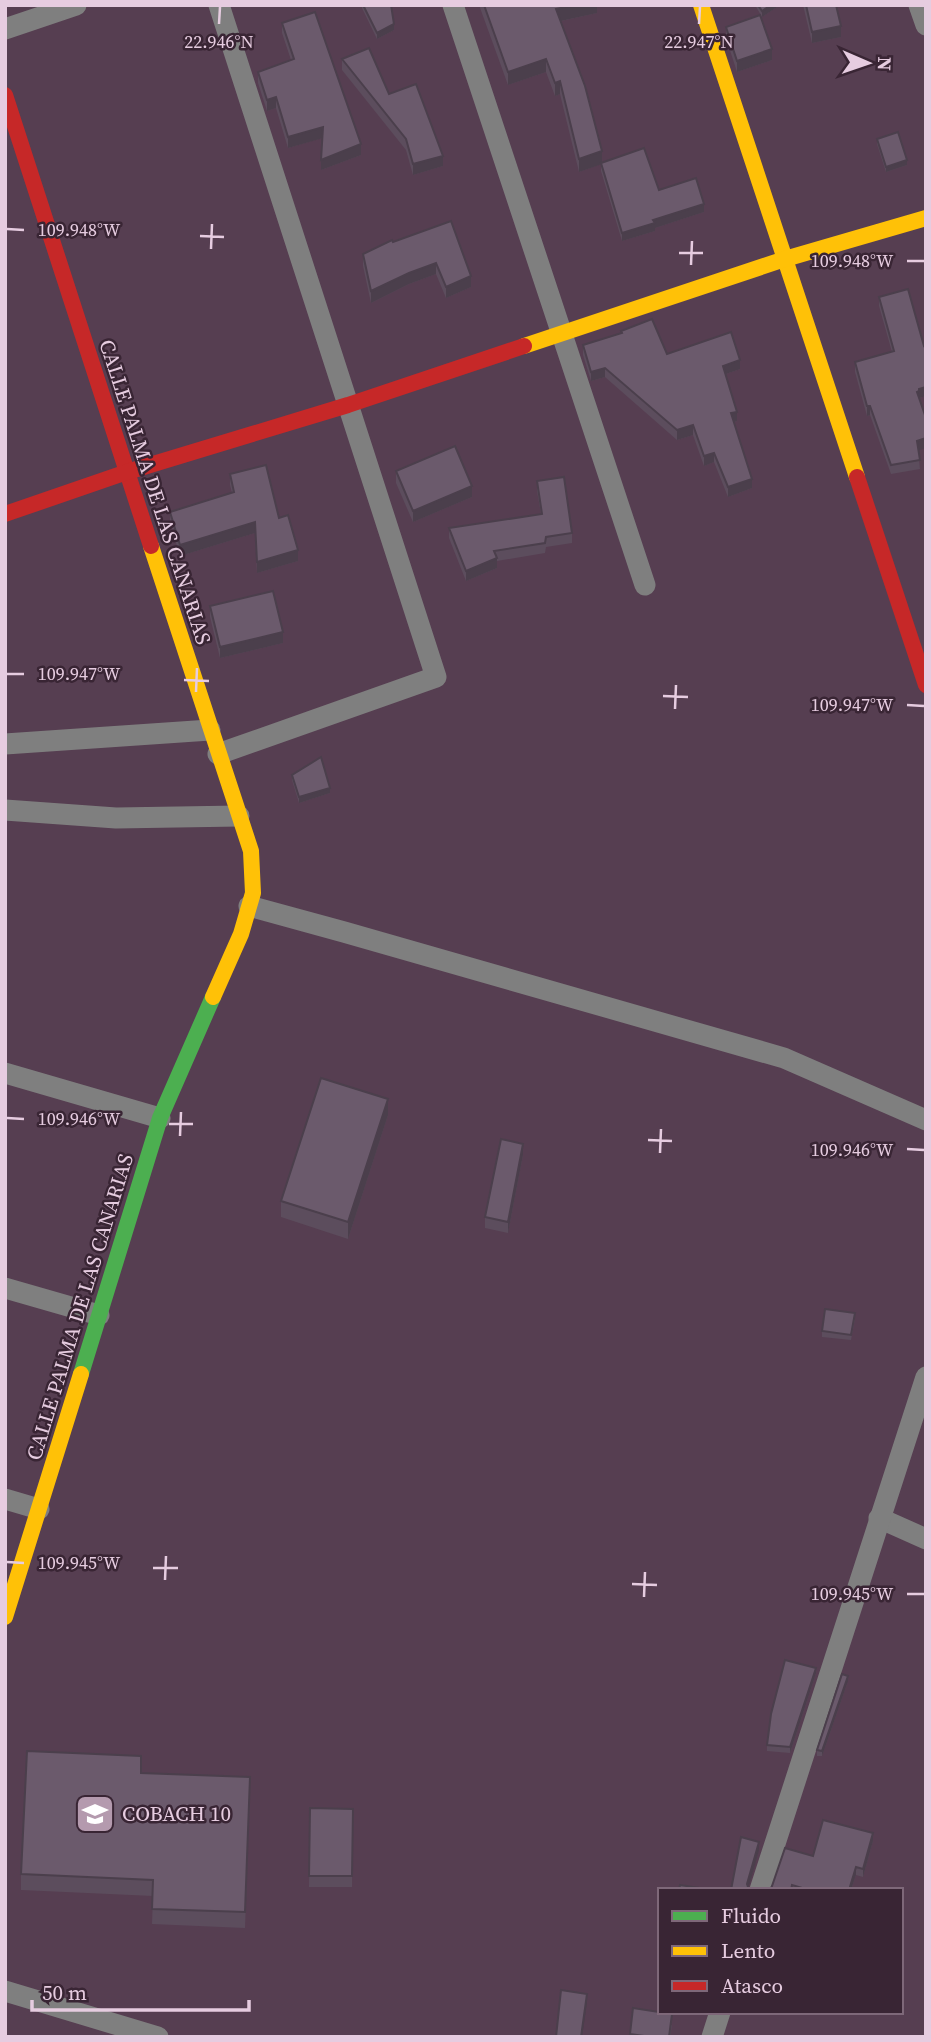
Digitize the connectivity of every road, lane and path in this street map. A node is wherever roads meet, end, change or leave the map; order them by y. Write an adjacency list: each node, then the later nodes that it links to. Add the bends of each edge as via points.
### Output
1 (76, 5): 7 (street)
2 (219, 5): 12 (street)
3 (453, 5): 11 (street)
4 (701, 5): 10 (street)
5 (919, 5): 6 (street)
6 (926, 25)
7 (5, 29)
8 (5, 95): 13 (street, CALLE PALMA DE LAS CANARIAS)
9 (926, 218): 10 (street)
10 (785, 258): 11 (street); 16 (street)
11 (562, 334): 12 (street); 15 (street)
12 (348, 405): 13 (street); 19 (street, via 436,677)
13 (127, 472): 14 (street); 17 (street, CALLE PALMA DE LAS CANARIAS)
14 (5, 514)
15 (645, 585)
16 (926, 685)
17 (209, 730): 18 (street); 19 (street, CALLE PALMA DE LAS CANARIAS)
18 (5, 744)
19 (218, 754): 21 (street, CALLE PALMA DE LAS CANARIAS)
20 (5, 810): 21 (street, via 116,818)
21 (239, 816): 22 (street, CALLE PALMA DE LAS CANARIAS, via 251,851 253,893)
22 (249, 906): 24 (street, CALLE PALMA DE LAS CANARIAS); 25 (street, via 783,1058)
23 (5, 1073): 24 (street)
24 (160, 1118): 27 (street, CALLE PALMA DE LAS CANARIAS)
25 (926, 1120)
26 (5, 1289): 27 (street)
27 (99, 1315): 30 (street, CALLE PALMA DE LAS CANARIAS)
28 (926, 1377): 31 (street)
29 (5, 1499): 30 (street)
30 (39, 1509): 33 (street, CALLE PALMA DE LAS CANARIAS)
31 (879, 1518): 32 (street); 34 (street)
32 (926, 1539)
33 (5, 1617)
34 (761, 1888)
35 (5, 1991): 37 (street)
36 (719, 2014): 38 (street)
37 (158, 2037)
38 (712, 2037)

